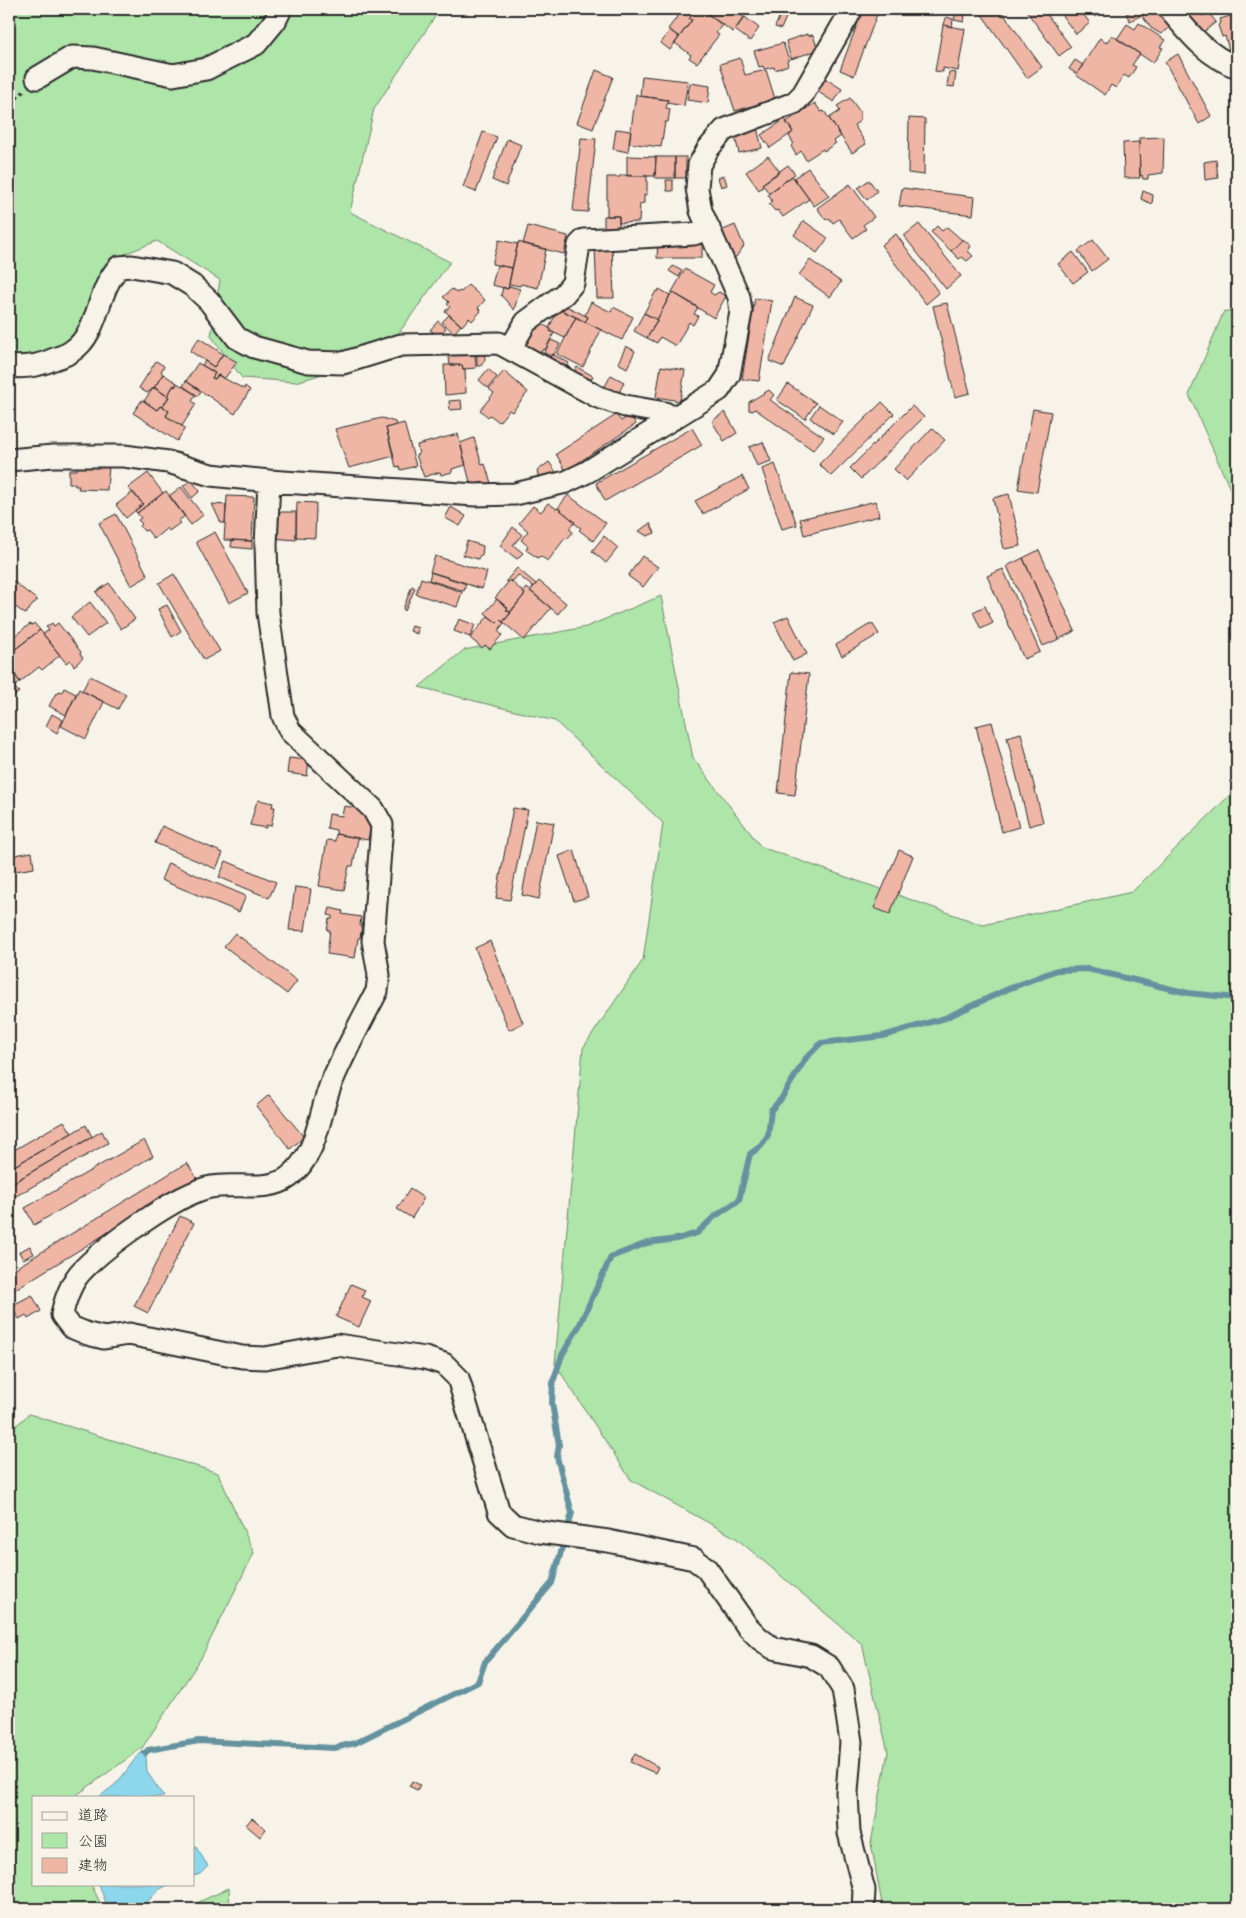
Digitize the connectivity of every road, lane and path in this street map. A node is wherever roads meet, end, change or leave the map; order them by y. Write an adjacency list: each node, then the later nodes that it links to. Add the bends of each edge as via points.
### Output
1 (281, 9): 5 (street, via 256,44 206,69 172,75 93,58 72,57)
2 (852, 9): 6 (street, via 803,94 794,103 724,130 708,148 699,165 696,188)
3 (1170, 9): 4 (street, via 1206,50)
4 (1237, 67)
5 (36, 78)
6 (709, 228): 7 (street, via 694,234 584,240 579,245 573,283 564,294 526,322); 9 (street, via 739,297 741,312 729,376 719,390)
7 (510, 349): 8 (street, via 499,343 402,345 343,362 308,362 254,347 237,338 194,286 172,273 132,266 119,267 109,277 88,336 72,351 24,368); 9 (street, via 598,397 665,413)
8 (9, 366)
9 (673, 419): 11 (street, via 587,472 566,482 516,494 475,495)
10 (9, 460): 11 (street, via 124,456 168,462 211,475)
11 (270, 481): 12 (street, via 266,545 268,613 283,716 290,731 373,809 382,825 373,941 379,975 377,991 332,1080 320,1125 300,1166 288,1178 271,1185 211,1186 164,1208 103,1251 78,1275 62,1315 71,1328 104,1338 129,1334 242,1357 265,1358 338,1346 425,1358 444,1364 458,1378 499,1512 513,1525 694,1559 706,1568 760,1639 773,1648 811,1656 829,1667 843,1688 851,1742 847,1792 849,1833 864,1890)
12 (863, 1909)

